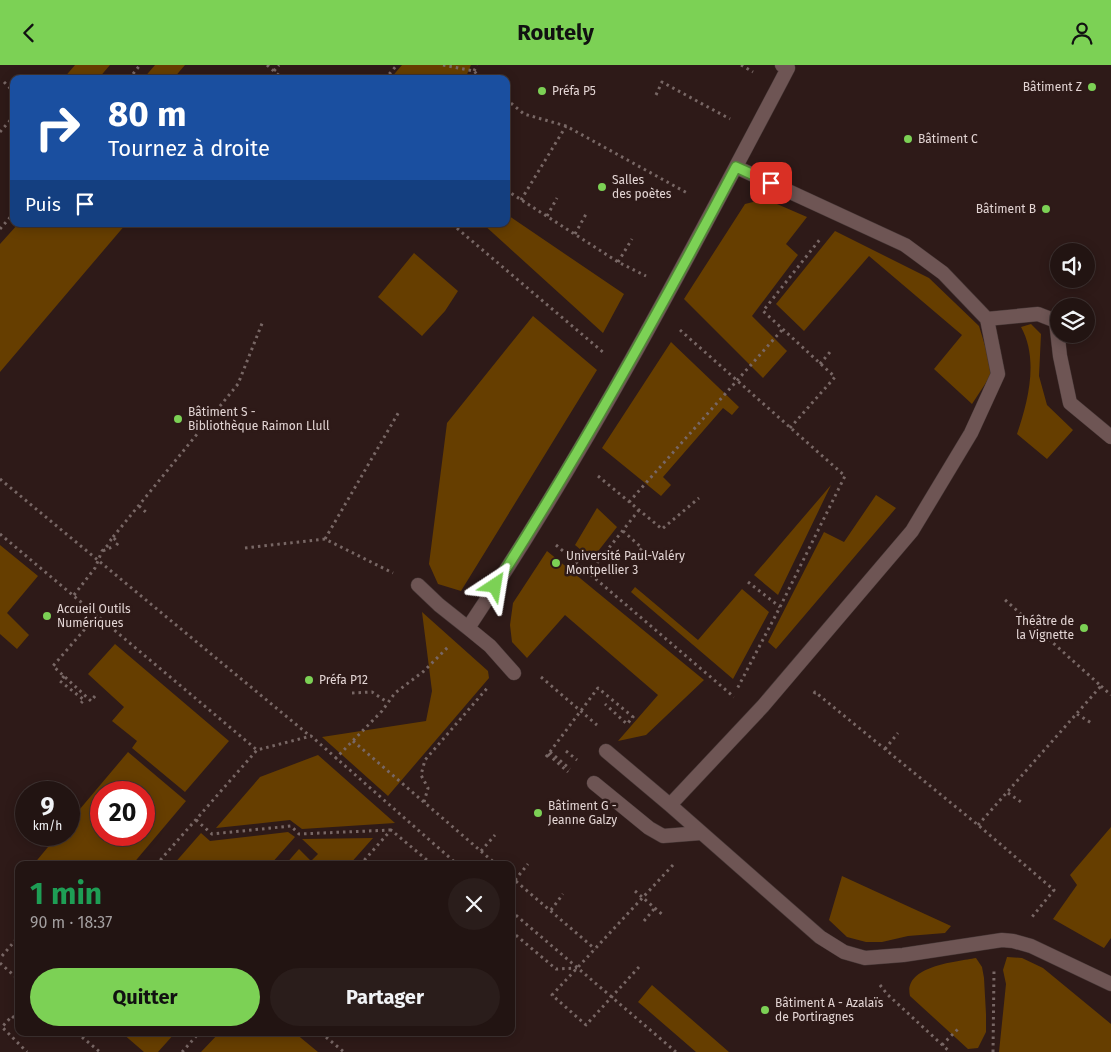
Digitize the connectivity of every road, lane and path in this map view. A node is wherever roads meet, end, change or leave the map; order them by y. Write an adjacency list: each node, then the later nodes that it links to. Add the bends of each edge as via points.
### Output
1 (140, 65): 10 (path)
2 (267, 65): 8 (path)
3 (280, 65): 8 (path)
4 (397, 65): 12 (path)
5 (442, 65): 9 (path)
6 (477, 65): 9 (path)
7 (787, 66): 22 (lane)
8 (274, 71): 11 (path)
9 (474, 71): 13 (path)
10 (132, 75)
11 (278, 75)
12 (388, 75)
13 (478, 75)
14 (4, 82): 15 (path)
15 (10, 88)
16 (656, 95): 19 (path, via 662,81)
17 (510, 102): 20 (path, via 524,114)
18 (10, 121): 21 (path)
19 (734, 122)
20 (566, 126): 25 (path); 26 (path)
21 (0, 132)
22 (736, 167): 26 (lane); 28 (lane)
23 (510, 193): 25 (path)
24 (557, 198): 29 (path)
25 (521, 200): 29 (path)
26 (714, 208): 36 (lane)
27 (586, 215): 33 (path)
28 (840, 215): 37 (lane, via 905,245 943,273); 40 (path, via 763,311)
29 (547, 217): 33 (path)
30 (10, 218): 32 (path)
31 (456, 227): 42 (path)
32 (0, 229)
33 (575, 234): 35 (path)
34 (632, 239): 35 (path)
35 (618, 262): 36 (path)
36 (671, 289): 53 (lane)
37 (987, 319): 47 (lane, via 1038,314 1056,321 1070,403); 80 (lane, via 998,374 971,433 912,531)
38 (263, 321): 50 (path, via 238,384)
39 (675, 326): 44 (path)
40 (782, 330): 43 (path); 44 (path)
41 (830, 352): 43 (path)
42 (605, 354)
43 (820, 364): 46 (path, via 835,377)
44 (738, 381): 46 (path); 51 (path, via 629,502)
45 (400, 410): 56 (path)
46 (790, 428): 65 (path, via 845,476)
47 (1111, 437)
48 (0, 479): 59 (path)
49 (699, 498): 51 (path, via 662,529)
50 (138, 506): 52 (path); 59 (path, via 112,543 102,551)
51 (639, 510): 54 (path)
52 (148, 514)
53 (534, 526): 60 (path); 67 (lane)
54 (623, 531): 58 (path, via 642,548); 60 (path)
55 (0, 534): 63 (path)
56 (325, 539): 57 (path); 62 (path)
57 (245, 548)
58 (634, 557)
59 (99, 561): 63 (path); 84 (path)
60 (588, 573): 74 (path)
61 (748, 582): 65 (path)
62 (418, 585): 67 (lane)
63 (74, 595): 66 (path)
64 (1003, 597): 71 (path)
65 (780, 607): 74 (path)
66 (97, 615): 70 (path, via 53,666); 87 (path)
67 (468, 628): 68 (lane, via 490,645)
68 (510, 669): 97 (path, via 425,760 421,775 428,788)
69 (424, 671): 77 (path)
70 (64, 676): 75 (path, via 92,701); 78 (path, via 60,681 84,700)
71 (1101, 686): 73 (path); 81 (path)
72 (352, 693): 77 (path, via 372,692)
73 (1111, 695)
74 (733, 696): 80 (path)
75 (95, 697)
76 (809, 699): 86 (path, via 815,692)
77 (387, 702): 85 (path)
78 (81, 703)
79 (605, 704): 90 (path, via 627,724 631,722 633,717 598,689)
80 (763, 706): 99 (lane)
81 (1077, 714): 82 (path); 96 (path)
82 (1093, 724)
83 (898, 733): 86 (path)
84 (311, 736): 87 (path); 92 (path)
85 (353, 741): 92 (path); 97 (path)
86 (885, 749): 101 (path)
87 (257, 750): 100 (path)
88 (566, 751): 93 (path)
89 (606, 751): 99 (lane)
90 (550, 752): 91 (path); 94 (path)
91 (546, 757)
92 (336, 759): 109 (path)
93 (584, 766)
94 (577, 775)
95 (594, 783): 103 (lane, via 663,836)
96 (1008, 793): 98 (path); 101 (path)
97 (424, 802): 105 (path)
98 (1024, 804)
99 (670, 805): 103 (lane)
100 (196, 820): 102 (path, via 212,835 290,826 299,834); 106 (path)
101 (978, 825): 124 (path, via 1054,890)
102 (391, 830): 107 (path); 108 (path)
103 (701, 833): 116 (path); 127 (lane, via 820,937 844,951)
104 (495, 835): 105 (path)
105 (481, 851): 110 (path)
106 (160, 861)
107 (364, 861)
108 (428, 861)
109 (453, 861)
110 (492, 861)
111 (528, 864): 112 (path)
112 (515, 876)
113 (515, 880): 118 (path)
114 (635, 891): 116 (path)
115 (563, 894): 118 (path)
116 (642, 898): 117 (path); 125 (path)
117 (654, 909): 120 (path); 121 (path)
118 (551, 910): 125 (path)
119 (515, 914): 130 (path)
120 (664, 916)
121 (644, 921)
122 (515, 934): 130 (path, via 556,969)
123 (15, 940): 126 (path)
124 (1013, 941): 127 (lane); 132 (lane, via 1031,946); 146 (path, via 994,965)
125 (595, 949): 130 (path)
126 (1, 956)
127 (865, 957): 139 (path, via 873,976 887,994)
128 (0, 963): 131 (path)
129 (639, 967): 133 (path)
130 (578, 968): 133 (path); 133 (path, via 552,995 586,1025)
131 (15, 976)
132 (1110, 984)
133 (611, 997): 144 (path)
134 (15, 1019): 140 (path, via 12,1016 2,1027)
135 (960, 1027): 139 (path)
136 (81, 1036): 141 (path)
137 (196, 1036): 142 (path)
138 (325, 1036): 143 (path)
139 (942, 1045): 145 (path)
140 (28, 1052)
141 (100, 1052)
142 (182, 1052)
143 (344, 1052)
144 (676, 1052)
145 (950, 1052)
146 (993, 1052)

